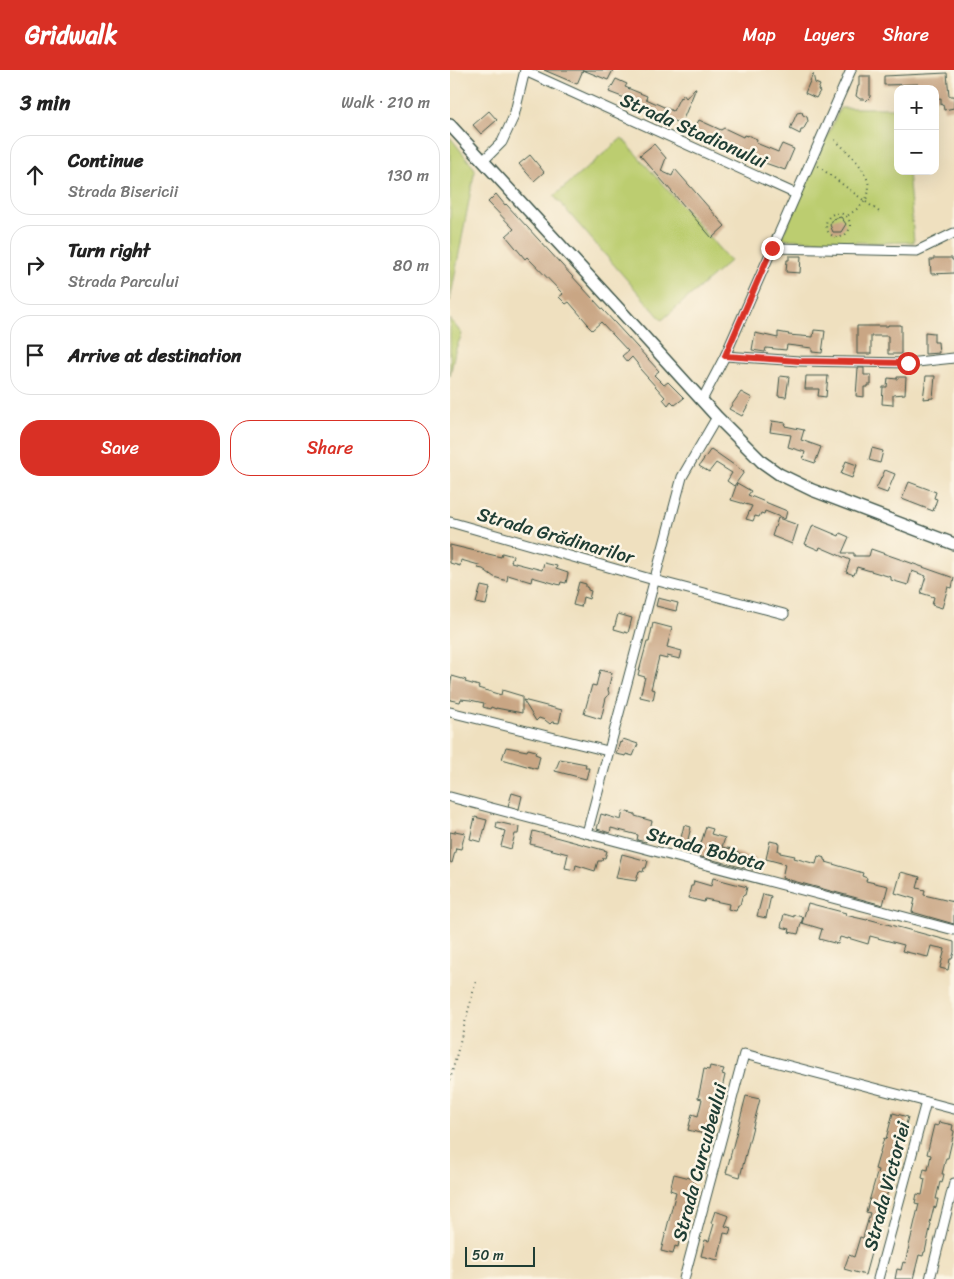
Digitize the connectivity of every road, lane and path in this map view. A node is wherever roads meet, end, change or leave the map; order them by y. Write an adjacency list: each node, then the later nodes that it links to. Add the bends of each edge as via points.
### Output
1 (851, 70): 5 (street)
2 (525, 71): 6 (street, via 514,116 502,142); 7 (street, Strada Stadionului)
3 (450, 125): 6 (main road)
4 (835, 140): 8 (path, via 862,168 868,180)
5 (810, 160): 7 (street); 8 (path)
6 (483, 161): 15 (main road)
7 (796, 194): 12 (street)
8 (865, 201): 9 (path); 10 (path)
9 (882, 214)
10 (846, 217): 10 (path, via 839,213 829,218 826,225 832,235 846,234 850,223)
11 (954, 234): 12 (street, via 917,251)
12 (772, 248): 13 (street)
13 (725, 356): 14 (street, via 908,363); 15 (street)
14 (954, 358)
15 (702, 400): 16 (main road)
16 (717, 417): 18 (main road, via 762,462 779,474 812,490); 19 (street, Strada Grădinarilor, via 682,477)
17 (450, 522): 19 (street, Strada Grădinarilor)
18 (954, 544)
19 (654, 580): 20 (street, Strada Grădinarilor); 22 (street, Strada Grădinarilor)
20 (784, 614)
21 (450, 712): 22 (street)
22 (608, 751): 24 (street, Strada Grădinarilor)
23 (450, 798): 24 (street, Strada Bobota)
24 (587, 833): 25 (street, Strada Bobota)
25 (954, 930)
26 (476, 981): 27 (path)
27 (450, 1080)
28 (926, 1102): 29 (street); 31 (street, Strada Curcubeului, via 744,1054); 32 (street, Strada Victoriei)
29 (954, 1109)
30 (954, 1183): 33 (street)
31 (684, 1279)
32 (878, 1279)
33 (930, 1279)

